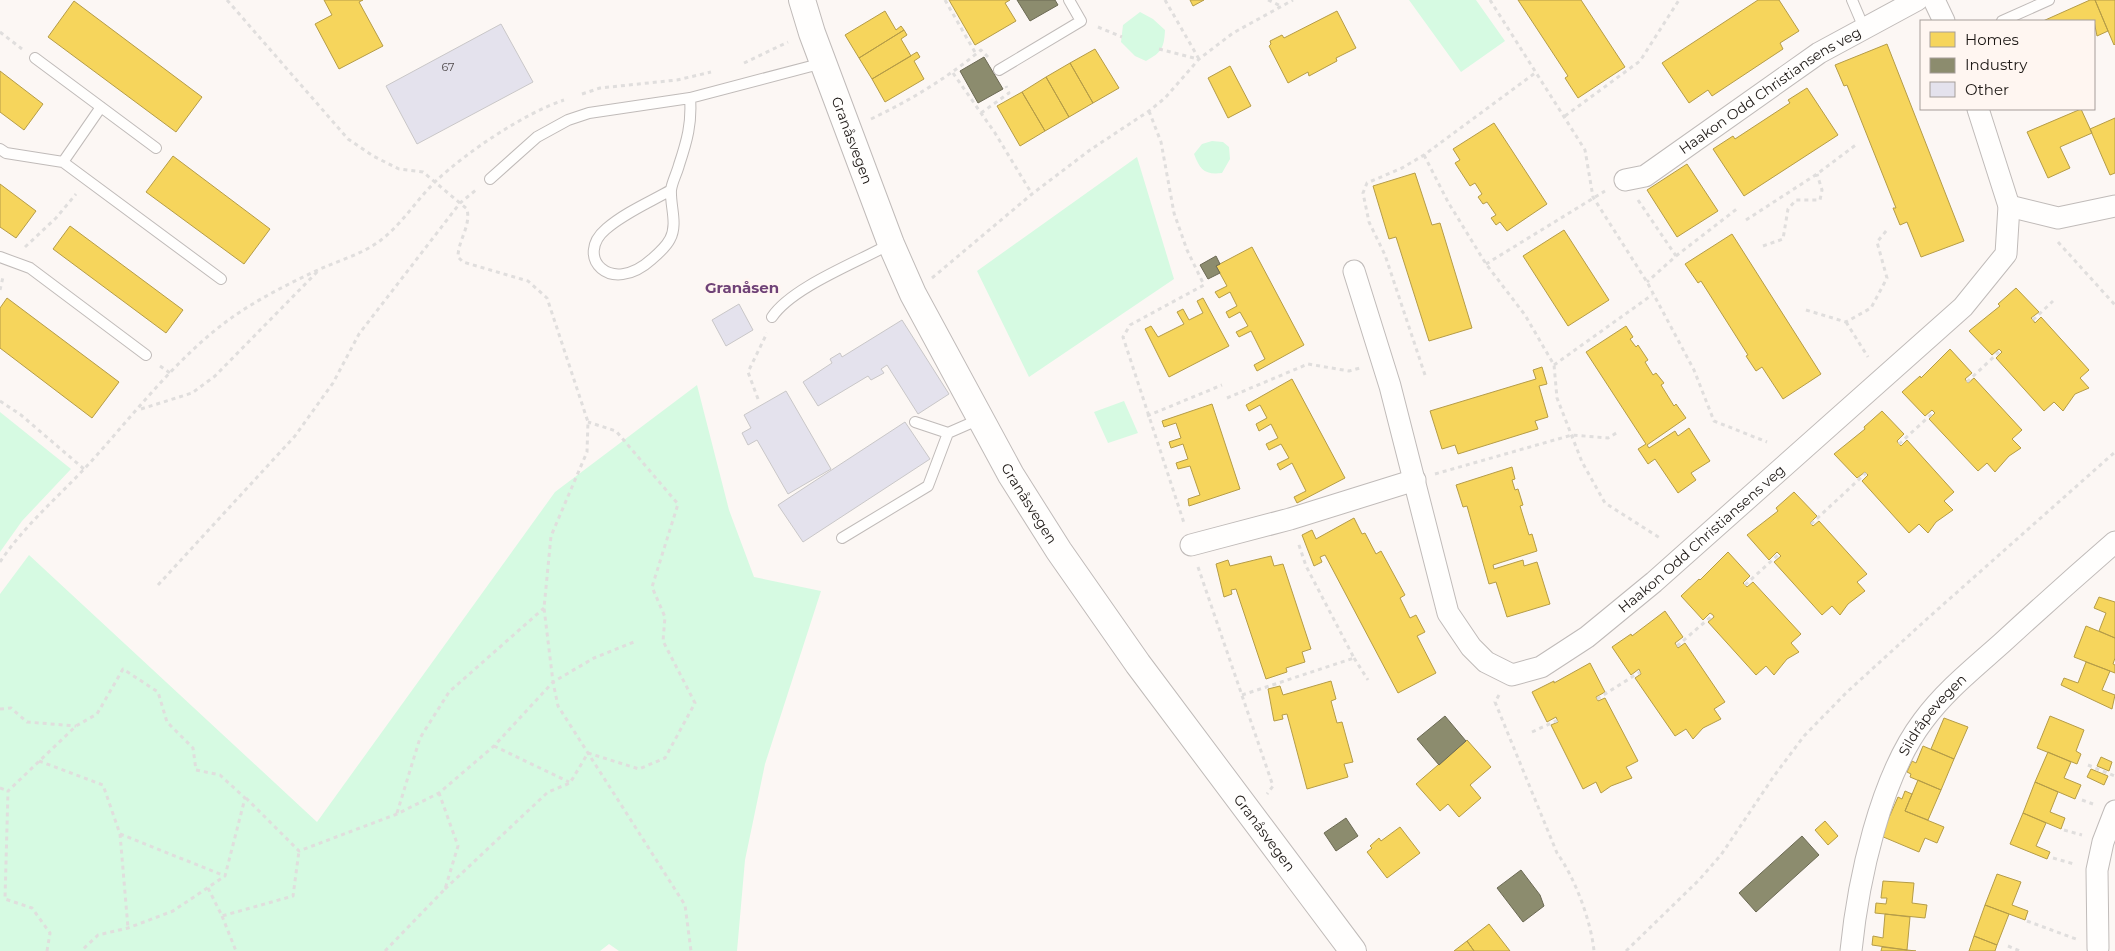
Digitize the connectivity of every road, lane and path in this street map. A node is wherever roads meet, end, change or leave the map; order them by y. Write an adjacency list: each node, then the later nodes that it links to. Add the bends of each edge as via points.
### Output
1 (227, 0): 51 (path, via 348,139 399,169 422,172)
2 (802, 0): 27 (street, Granåsvegen)
3 (945, 0): 24 (path)
4 (1070, 0): 15 (lane)
5 (1165, 0): 26 (path)
6 (1268, 0): 14 (path)
7 (1293, 0): 14 (path)
8 (1490, 0): 32 (path)
9 (1679, 0): 40 (path, via 1640,61)
10 (1852, 0): 18 (lane)
11 (1917, 0): 18 (street, Haakon Odd Christiansens veg)
12 (1934, 0): 16 (street)
13 (2049, 0): 17 (lane)
14 (1282, 6): 26 (path, via 1233,33)
15 (1081, 20): 20 (path); 29 (lane)
16 (1944, 20)
17 (2004, 20)
18 (1864, 28): 50 (street, Haakon Odd Christiansens veg, via 1819,53 1645,176)
19 (0, 32): 25 (path)
20 (1122, 37)
21 (790, 42): 28 (path)
22 (1159, 49): 26 (path)
23 (982, 50): 24 (path)
24 (976, 54): 31 (path)
25 (35, 58): 36 (lane)
26 (1199, 59): 38 (path, via 1165,98)
27 (824, 62): 34 (lane); 62 (street, Granåsvegen)
28 (742, 64)
29 (1000, 70): 39 (path, via 1009,93)
30 (714, 71): 33 (path, via 677,80 600,88)
31 (952, 73): 39 (path); 41 (path)
32 (1534, 73): 40 (path); 45 (path)
33 (576, 96)
34 (690, 98): 49 (lane, via 589,113 568,120 537,137); 52 (lane, via 692,120)
35 (568, 99): 51 (path, via 551,104 505,130 460,160)
36 (101, 108): 43 (lane); 46 (lane)
37 (1978, 110): 56 (street, Haakon Odd Christiansens veg)
38 (1149, 111): 53 (path); 94 (path, via 1161,142 1174,213 1204,285 1130,325 1123,337)
39 (981, 113): 53 (path)
40 (1565, 116): 54 (path, via 1585,150)
41 (864, 123)
42 (1857, 144): 47 (path)
43 (156, 148)
44 (0, 149): 46 (lane, via 6,154)
45 (1424, 155): 67 (path); 86 (path, via 1367,183 1363,193 1369,222 1385,255)
46 (64, 162): 48 (lane)
47 (1817, 174): 59 (path); 63 (path, via 1822,190 1820,200 1796,200 1788,209 1783,239)
48 (87, 179): 66 (path, via 56,218); 70 (lane)
49 (490, 179): 55 (path)
50 (1625, 180): 54 (path); 64 (path)
51 (436, 181): 55 (path); 68 (path, via 380,241)
52 (671, 190): 52 (lane, via 674,226 663,249 632,273 618,276 598,265 594,254 604,230)
53 (1032, 194): 71 (path)
54 (1592, 197): 67 (path); 72 (path)
55 (460, 203): 96 (path, via 469,216 458,257 463,262 528,281 547,298); 115 (path, via 359,334 333,383 295,436)
56 (2009, 206): 57 (street, via 2058,218); 123 (street, Haakon Odd Christiansens veg, via 2006,254 1946,324 1654,582 1587,637 1541,667)
57 (2115, 206)
58 (1738, 208): 64 (path)
59 (1746, 220)
60 (1887, 230): 79 (path, via 1878,242 1887,278 1871,308)
61 (2056, 239): 75 (path)
62 (891, 244): 77 (lane, via 785,302); 95 (street, Granåsvegen, via 913,294)
63 (1763, 246)
64 (1676, 256): 72 (path)
65 (0, 257): 66 (lane)
66 (12, 261): 82 (lane, via 30,268)
67 (1486, 264): 85 (path, via 1525,314)
68 (320, 269): 92 (path, via 233,317 170,373); 92 (path, via 214,376 192,393)
69 (1354, 271): 84 (street)
70 (221, 279)
71 (928, 282)
72 (1647, 282): 73 (path)
73 (1652, 295): 85 (path); 101 (path, via 1694,370 1714,421)
74 (2053, 301): 78 (path)
75 (2115, 305)
76 (1806, 310): 79 (path)
77 (772, 317)
78 (2033, 320)
79 (1846, 322): 83 (path)
80 (768, 329): 90 (path, via 748,372)
81 (2001, 350): 87 (path)
82 (146, 355)
83 (1868, 357)
84 (1382, 362): 89 (path, via 1349,370 1308,364); 106 (street)
85 (1554, 365): 100 (path, via 1557,398)
86 (1426, 375)
87 (1967, 382)
88 (1222, 385): 94 (path)
89 (1228, 398)
90 (758, 399)
91 (0, 401): 104 (path)
92 (138, 409): 104 (path)
93 (1934, 412): 102 (path)
94 (1148, 416): 111 (path)
95 (980, 418): 99 (lane); 160 (street, Granåsvegen, via 1011,475 1070,567 1138,664)
96 (588, 422): 117 (path, via 587,452 551,536); 133 (path, via 616,431 678,504 652,587 666,616 663,641 695,703 665,758 639,769)
97 (915, 422): 99 (lane)
98 (1618, 432): 100 (path, via 1608,438)
99 (948, 433): 108 (lane, via 928,486)
100 (1572, 435): 106 (path); 109 (path, via 1582,462 1605,503)
101 (1767, 442)
102 (1899, 444)
103 (2115, 452): 162 (path, via 1928,618 1816,724 1789,754 1721,855)
104 (84, 469): 113 (path, via 24,529)
105 (1866, 473): 107 (path)
106 (1415, 480): 111 (street, via 1290,520); 123 (street, via 1448,613 1470,647 1486,662)
107 (1811, 524)
108 (842, 538)
109 (1660, 538)
110 (2115, 542): 163 (street, Sildråpevegen, via 1954,687 1922,722 1896,773 1876,826 1859,890)
111 (1191, 544): 126 (path)
112 (1779, 554): 116 (path)
113 (0, 562)
114 (1306, 566): 121 (path)
115 (158, 585)
116 (1745, 586)
117 (544, 608): 125 (path); 144 (path, via 449,692 420,738)
118 (1712, 615): 120 (path)
119 (634, 642): 125 (path, via 594,658)
120 (1677, 646)
121 (1354, 658): 124 (path); 126 (path)
122 (1640, 672): 127 (path)
123 (1512, 675): 161 (path, via 1494,702 1557,854 1568,868 1590,920)
124 (1368, 680)
125 (553, 682): 132 (path); 133 (path, via 558,706)
126 (1242, 695): 141 (path, via 1273,786)
127 (1597, 699)
128 (0, 709): 130 (path, via 11,708 27,722)
129 (1558, 720): 131 (path)
130 (76, 726): 134 (path); 142 (path, via 97,714 123,669 158,692 167,722 193,748 196,770 220,775)
131 (1532, 732)
132 (494, 746): 137 (path); 140 (path)
133 (588, 753): 137 (path); 159 (path, via 685,905)
134 (39, 761): 139 (path); 145 (path, via 103,785)
135 (2088, 765): 136 (path)
136 (2115, 776)
137 (570, 783): 149 (path, via 548,792)
138 (0, 788): 139 (path)
139 (8, 791): 155 (path, via 5,899 32,908 50,933)
140 (439, 793): 144 (path); 149 (path, via 458,846)
141 (1265, 797)
142 (245, 798): 146 (path); 147 (path)
143 (2115, 810): 154 (street, via 2097,870)
144 (397, 814): 146 (path)
145 (120, 834): 147 (path); 152 (path)
146 (299, 851): 150 (path, via 293,896)
147 (225, 876): 148 (path)
148 (208, 888): 150 (path); 152 (path, via 173,912)
149 (445, 889): 158 (path)
150 (222, 916): 157 (path)
151 (2027, 921): 154 (path)
152 (128, 928): 156 (path, via 98,935)
153 (2008, 946): 164 (path)
154 (2102, 946)
155 (48, 951)
156 (81, 951)
157 (236, 951)
158 (385, 951)
159 (691, 951)
160 (1353, 951)
161 (1594, 951)
162 (1626, 951)
163 (1851, 951)
164 (2020, 951)

